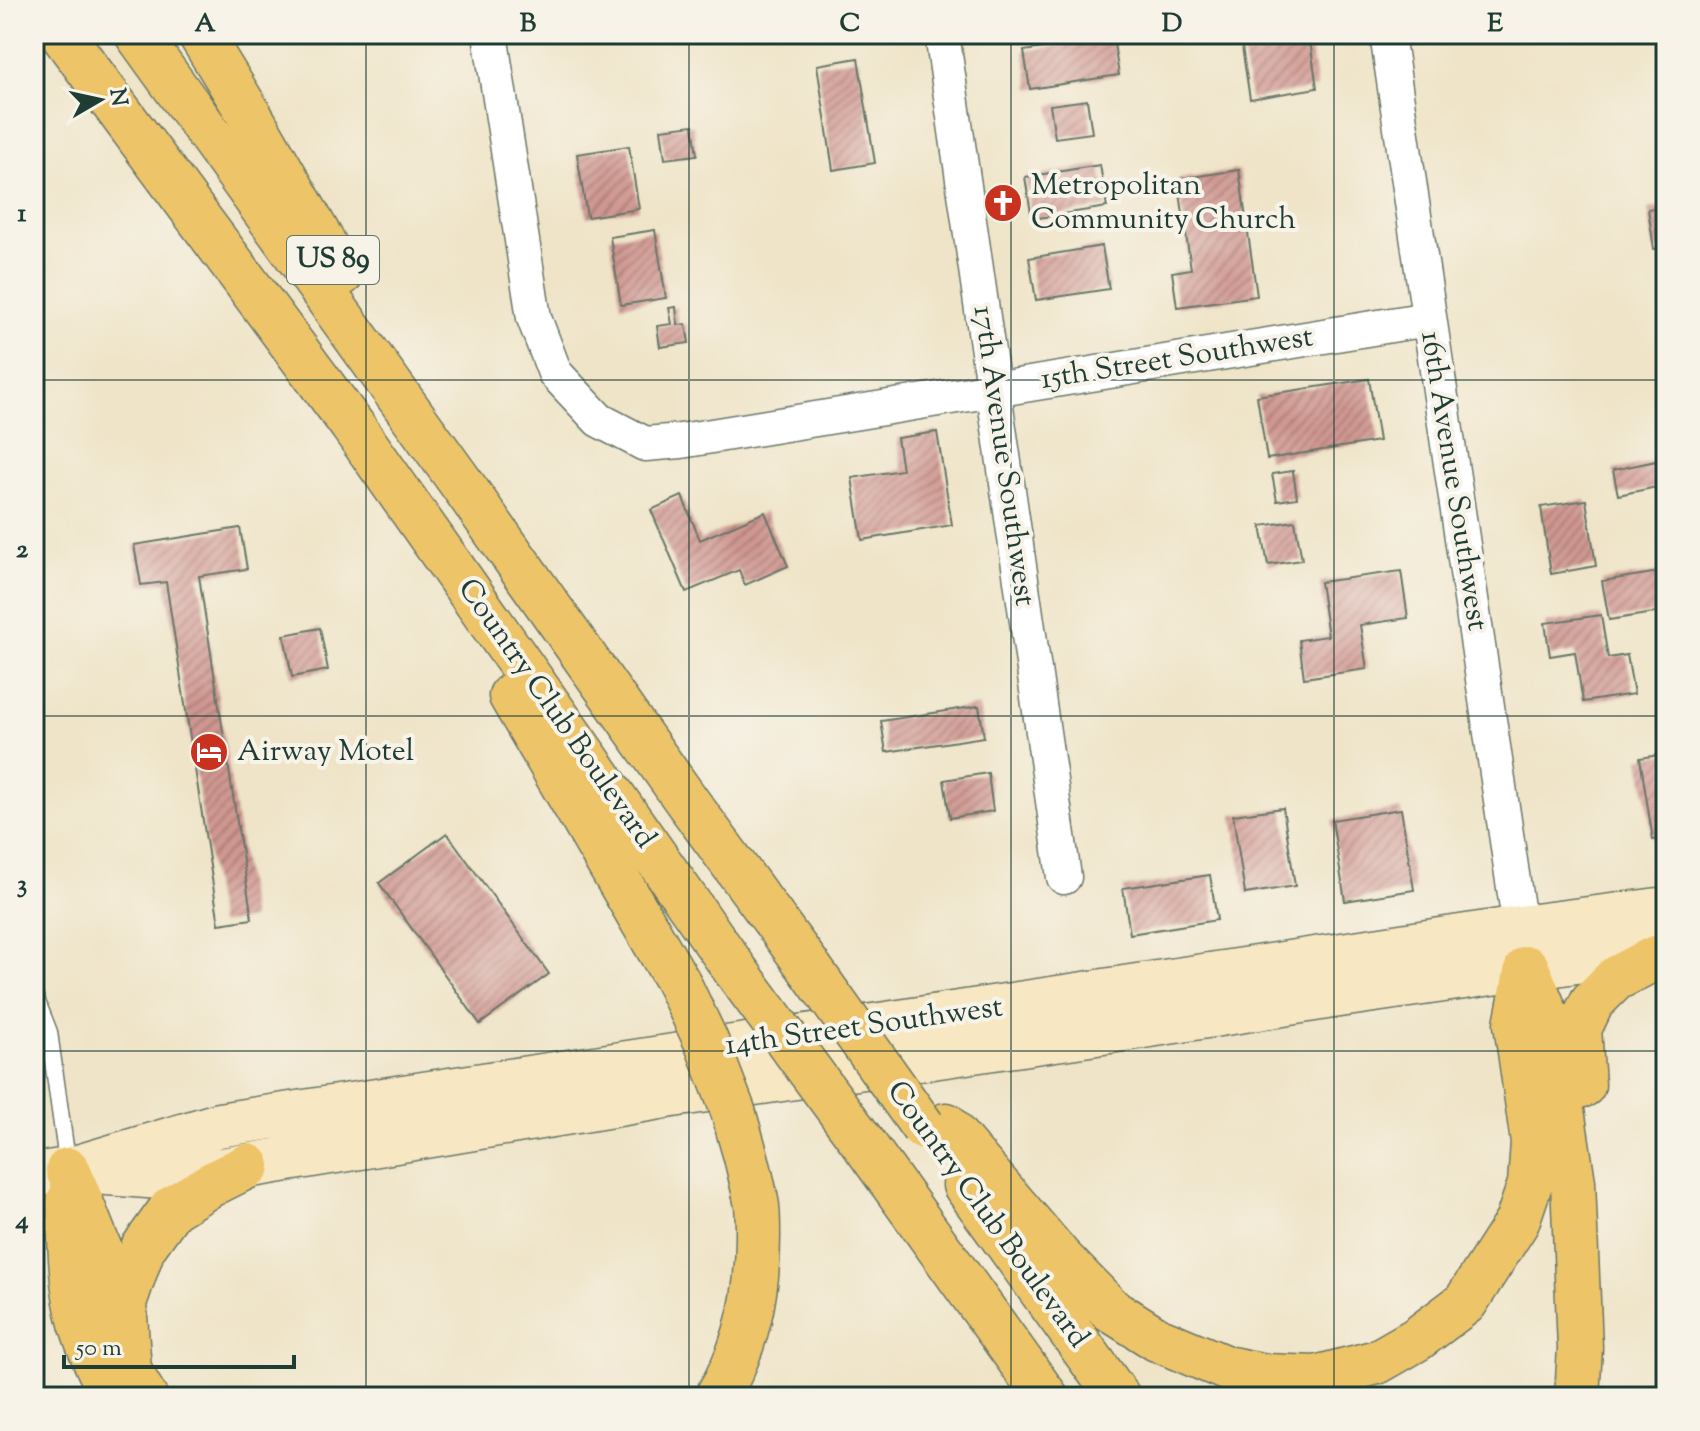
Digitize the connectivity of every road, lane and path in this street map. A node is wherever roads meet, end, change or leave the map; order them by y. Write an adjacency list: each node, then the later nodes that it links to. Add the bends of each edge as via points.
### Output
1 (62, 34): 9 (highway, Country Club Boulevard)
2 (137, 34): 10 (highway)
3 (200, 34): 10 (highway, US 89)
4 (490, 34): 8 (street, 15th Street Southwest, via 534,318 555,373 599,420 645,444)
5 (942, 34): 8 (street, 17th Avenue Southwest)
6 (1387, 34): 7 (street, 16th Avenue Southwest)
7 (1428, 319): 8 (street, 15th Street Southwest); 13 (street, 16th Avenue Southwest)
8 (993, 389): 11 (street, 17th Avenue Southwest)
9 (352, 425): 22 (highway, bridge, via 678,982 733,1111 757,1208 758,1256 754,1302 742,1347); 23 (highway, Country Club Boulevard, bridge, via 736,971)
10 (464, 487): 17 (highway, Country Club Boulevard, bridge, via 836,1005)
11 (1064, 877)
12 (1666, 909): 13 (street, 14th Street Southwest)
13 (1524, 948): 14 (street, 14th Street Southwest); 17 (highway, via 1516,1024 1533,1142 1530,1184 1517,1222 1465,1303 1377,1362 1316,1378 1266,1376 1226,1368 1157,1339 1111,1310); 18 (street, 14th Street Southwest); 19 (street, 14th Street Southwest, via 219,1125); 20 (highway, via 1548,1019 1573,1182)
14 (1666, 948)
15 (1666, 955): 20 (highway, via 1615,979 1592,1002 1579,1029 1587,1175)
16 (34, 994): 19 (lane, via 49,1032)
17 (934, 1126): 24 (highway, Country Club Boulevard)
18 (248, 1166): 19 (street, 14th Street Southwest, via 174,1178); 21 (highway, via 171,1209 143,1248 124,1303)
19 (51, 1173): 21 (highway, via 100,1250)
20 (1576, 1251): 25 (highway)
21 (129, 1388)
22 (717, 1397)
23 (1046, 1397)
24 (1118, 1397)
25 (1577, 1397)

